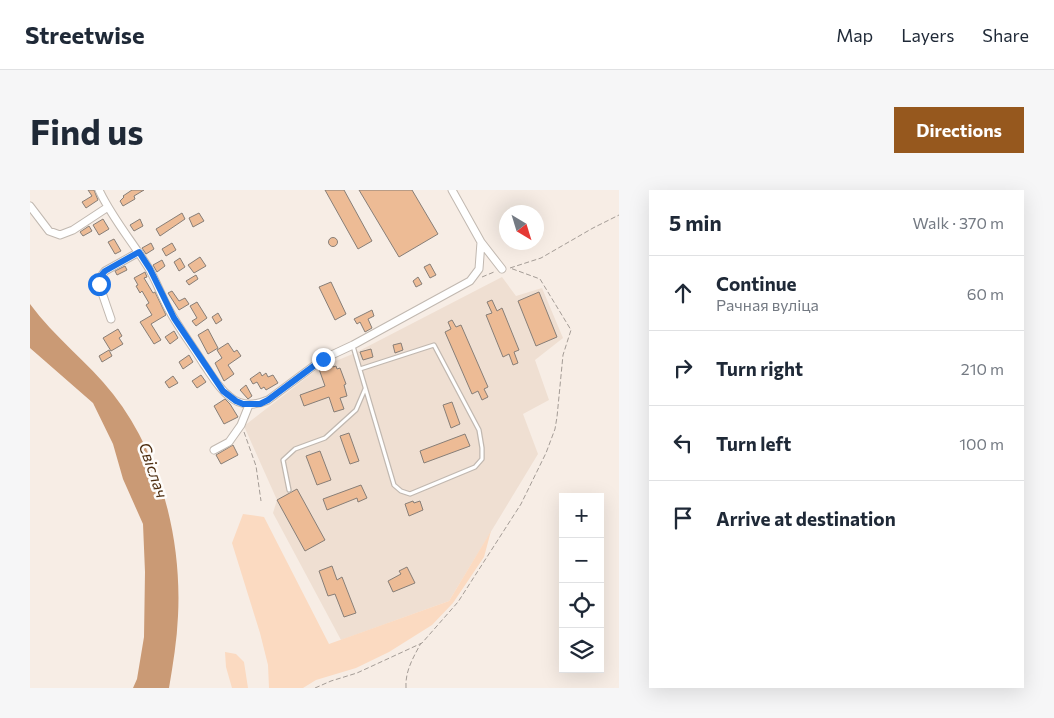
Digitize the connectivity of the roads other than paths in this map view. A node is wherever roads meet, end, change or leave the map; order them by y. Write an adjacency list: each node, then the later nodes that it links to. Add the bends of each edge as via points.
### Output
1 (99, 190): 4 (street)
2 (452, 190): 5 (street)
3 (30, 206): 4 (street, via 49,230 60,235)
4 (108, 208): 6 (street)
5 (481, 242): 7 (street); 9 (street, via 479,269 470,281)
6 (139, 252): 8 (street, via 105,271 98,279); 12 (street, via 168,308 210,374 229,397)
7 (502, 269)
8 (111, 318)
9 (353, 346): 10 (lane); 12 (street, via 319,362 268,400)
10 (360, 369): 11 (lane); 11 (lane, via 434,345 479,430 482,459 475,467 410,494 401,491 394,484)
11 (365, 388): 14 (lane, via 356,410 325,438 295,448 283,460)
12 (249, 405): 13 (street, via 229,442)
13 (214, 450)
14 (289, 490)

